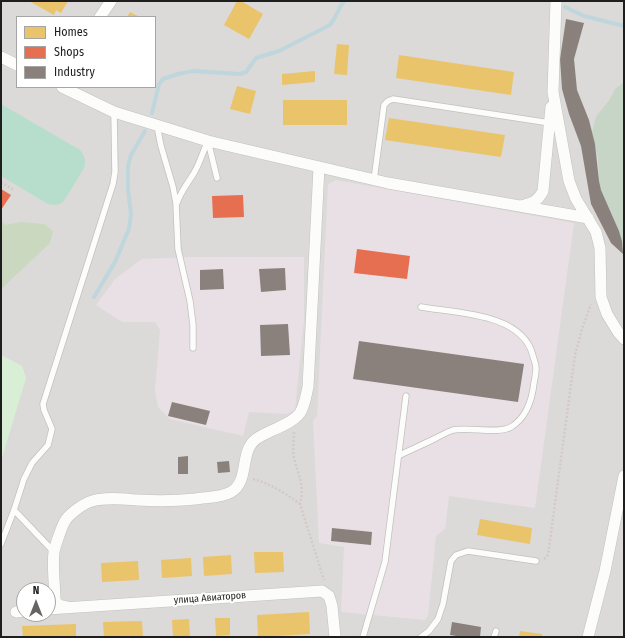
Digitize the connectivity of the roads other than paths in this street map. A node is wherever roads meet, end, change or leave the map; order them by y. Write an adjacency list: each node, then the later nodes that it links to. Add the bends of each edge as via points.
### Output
1 (111, 1): 3 (street)
2 (556, 1): 7 (street)
3 (101, 16)
4 (1, 57): 5 (street)
5 (16, 64)
6 (64, 88): 8 (street)
7 (553, 92): 9 (street); 17 (street, via 570,181 576,199)
8 (114, 112): 10 (street); 24 (lane, via 114,184 43,404 52,429 48,445 32,463)
9 (550, 123): 14 (lane, via 393,99 384,105); 16 (street, via 543,191 533,203)
10 (157, 125): 11 (street); 15 (lane)
11 (208, 141): 12 (street); 13 (lane); 15 (lane)
12 (319, 167): 14 (street); 26 (street, via 308,387 300,413 251,445 242,477 231,492 186,500 92,501 79,508 66,520)
13 (217, 178)
14 (374, 180): 16 (street)
15 (176, 203): 20 (lane, via 178,248 190,301)
16 (519, 206): 17 (street)
17 (588, 218): 19 (street, via 596,232 600,248 601,297 607,314)
18 (421, 307): 22 (lane, via 482,316 514,329 526,340 532,351 536,367 533,390 529,407 509,428 451,430)
19 (624, 339)
20 (193, 348)
21 (406, 396): 22 (lane)
22 (398, 456): 32 (lane, via 385,562)
23 (624, 476): 35 (street, via 605,571)
24 (14, 510): 25 (lane); 26 (lane)
25 (1, 544)
26 (54, 552): 28 (street, via 55,600 59,605)
27 (536, 561): 33 (lane, via 468,551 456,556 451,561 438,619)
28 (68, 607): 29 (street, улица Авиаторов); 31 (street, улица Авиаторов, via 322,591 329,596 332,606)
29 (56, 608)
30 (496, 630): 34 (lane)
31 (335, 637)
32 (363, 637)
33 (421, 637)
34 (494, 637)
35 (588, 637)

